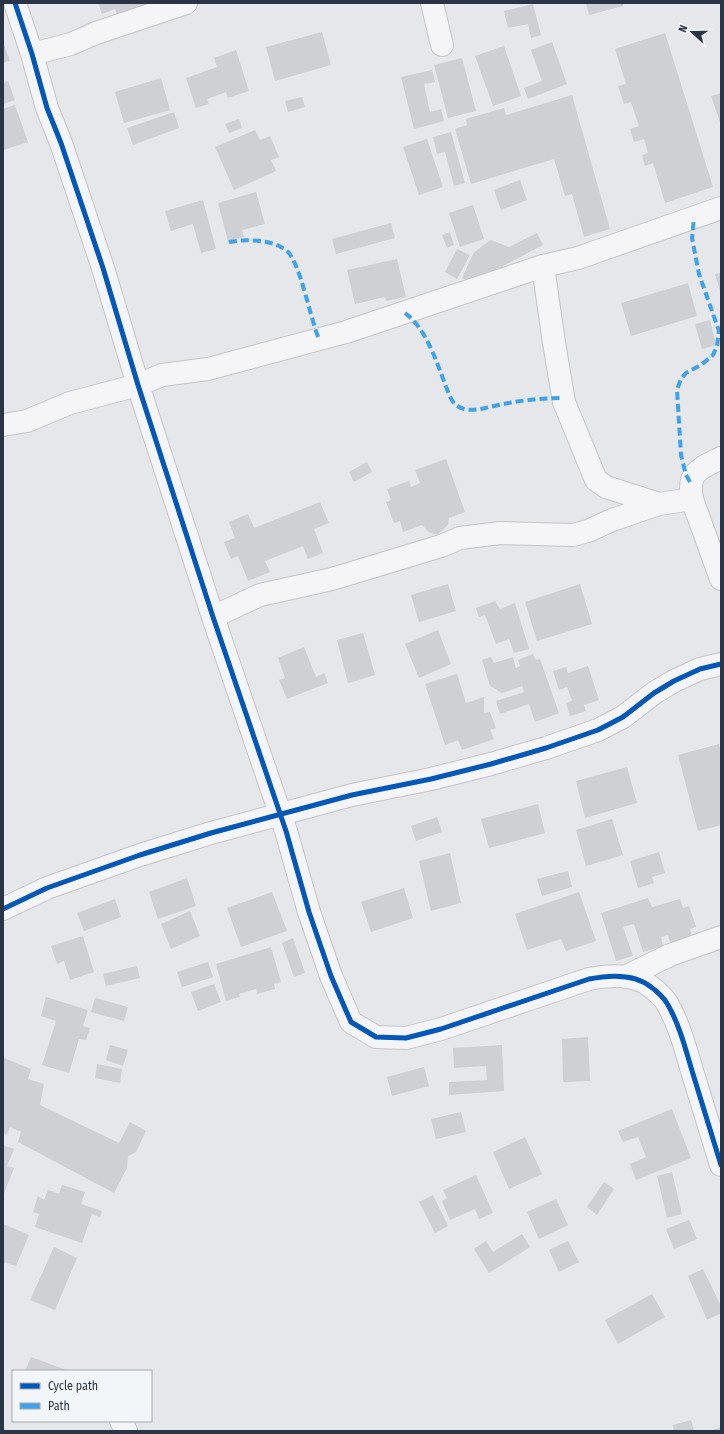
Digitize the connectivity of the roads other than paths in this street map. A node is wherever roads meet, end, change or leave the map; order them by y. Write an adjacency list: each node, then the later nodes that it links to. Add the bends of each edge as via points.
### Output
1 (15, 3): 5 (street)
2 (186, 3): 5 (street, via 71,44)
3 (432, 3): 4 (street)
4 (442, 45)
5 (32, 54): 8 (street, via 47,108 103,268)
6 (721, 208): 7 (street, via 578,258)
7 (543, 266): 8 (street, via 346,332 208,369 162,375); 12 (street, via 564,402 596,480 606,487)
8 (138, 385): 9 (street, via 70,403 27,421); 14 (street)
9 (3, 425)
10 (721, 458): 11 (street, via 692,476)
11 (692, 499): 12 (street); 13 (street)
12 (659, 504): 14 (street, via 573,535 500,533 460,538 332,579 260,595)
13 (721, 579)
14 (213, 617): 16 (street)
15 (721, 664): 16 (street, via 686,675 654,693 623,717 598,730 546,748 432,779 352,795)
16 (280, 814): 17 (street, via 140,855 47,888); 19 (street, via 309,912 351,1022 376,1037 406,1038 441,1029 589,979 604,976)
17 (5, 914)
18 (721, 937): 19 (street, via 670,955)
19 (625, 977): 20 (street, via 651,987 668,1004 682,1039)
20 (721, 1165)
21 (122, 1422): 22 (street)
22 (126, 1431)

